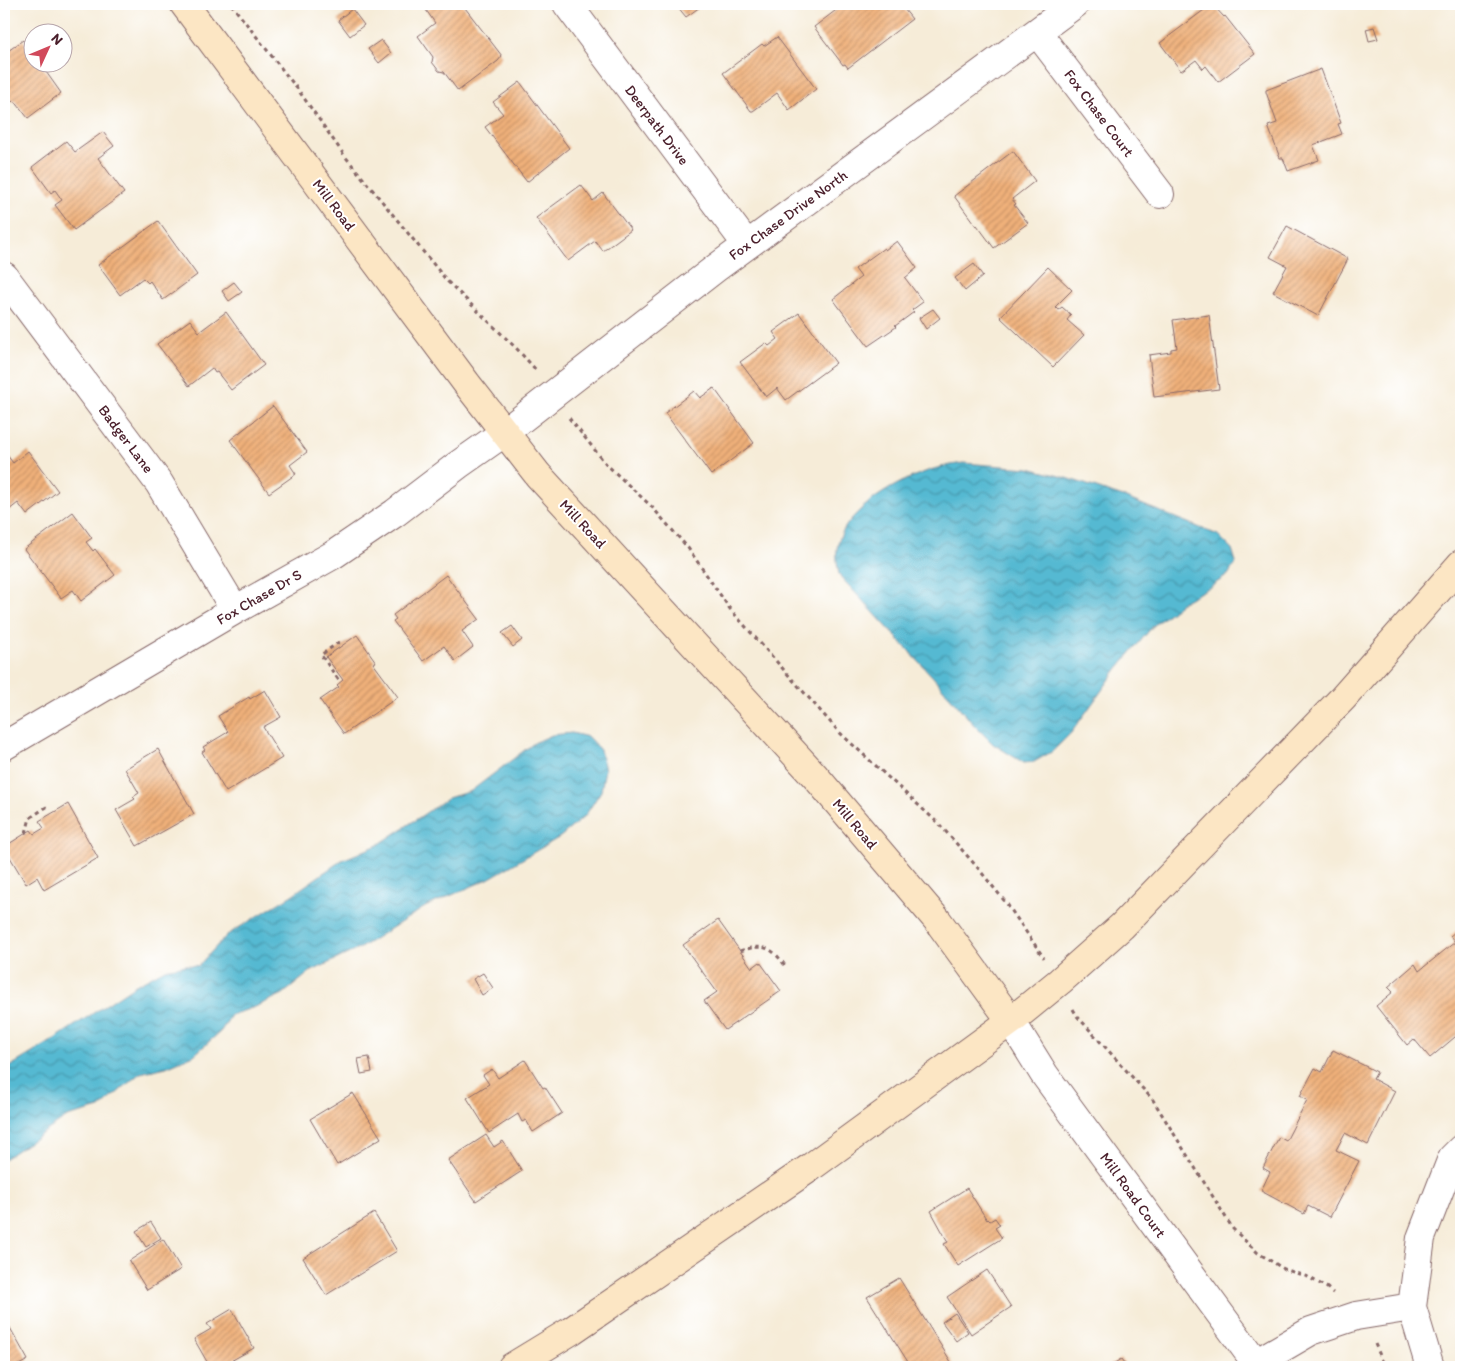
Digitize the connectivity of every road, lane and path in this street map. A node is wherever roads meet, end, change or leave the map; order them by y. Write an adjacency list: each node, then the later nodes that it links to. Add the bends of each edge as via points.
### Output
1 (184, 4): 11 (street, Mill Road)
2 (232, 4): 9 (path, via 344,156 448,282)
3 (567, 4): 7 (street, Deerpath Drive)
4 (1075, 4): 5 (street, Fox Chase Drive North)
5 (1037, 32): 6 (street, Fox Chase Court); 7 (street, Fox Chase Drive North)
6 (1160, 194)
7 (747, 245): 11 (street, Fox Chase Drive North)
8 (4, 276): 13 (street, Badger Lane, via 159,483)
9 (536, 371)
10 (566, 416): 19 (path, via 607,466 652,507 688,548 730,609 839,732 939,824)
11 (505, 432): 13 (street, Fox Chase Dr S, via 332,555); 23 (street, Mill Road, via 538,475 821,783 938,921)
12 (1461, 564): 23 (street, via 1343,698 1122,926)
13 (235, 610): 16 (street, Fox Chase Dr S)
14 (339, 642): 15 (path, via 322,655)
15 (340, 682)
16 (4, 746)
17 (48, 806): 18 (path, via 30,818)
18 (26, 833)
19 (1007, 904)
20 (740, 951): 21 (path, via 753,946 767,947)
21 (786, 967)
22 (1077, 1016): 25 (path, via 1153,1100 1233,1229 1258,1253 1284,1269 1326,1287)
23 (1011, 1021): 28 (street, Mill Road Court, via 1044,1074); 29 (street, via 803,1172 571,1331)
24 (1461, 1149): 26 (street, via 1452,1158 1421,1238)
25 (1338, 1299)
26 (1412, 1307): 28 (street, via 1356,1316 1310,1330); 31 (street)
27 (1373, 1338): 30 (path)
28 (1257, 1365)
29 (512, 1367)
30 (1385, 1367)
31 (1430, 1367)

